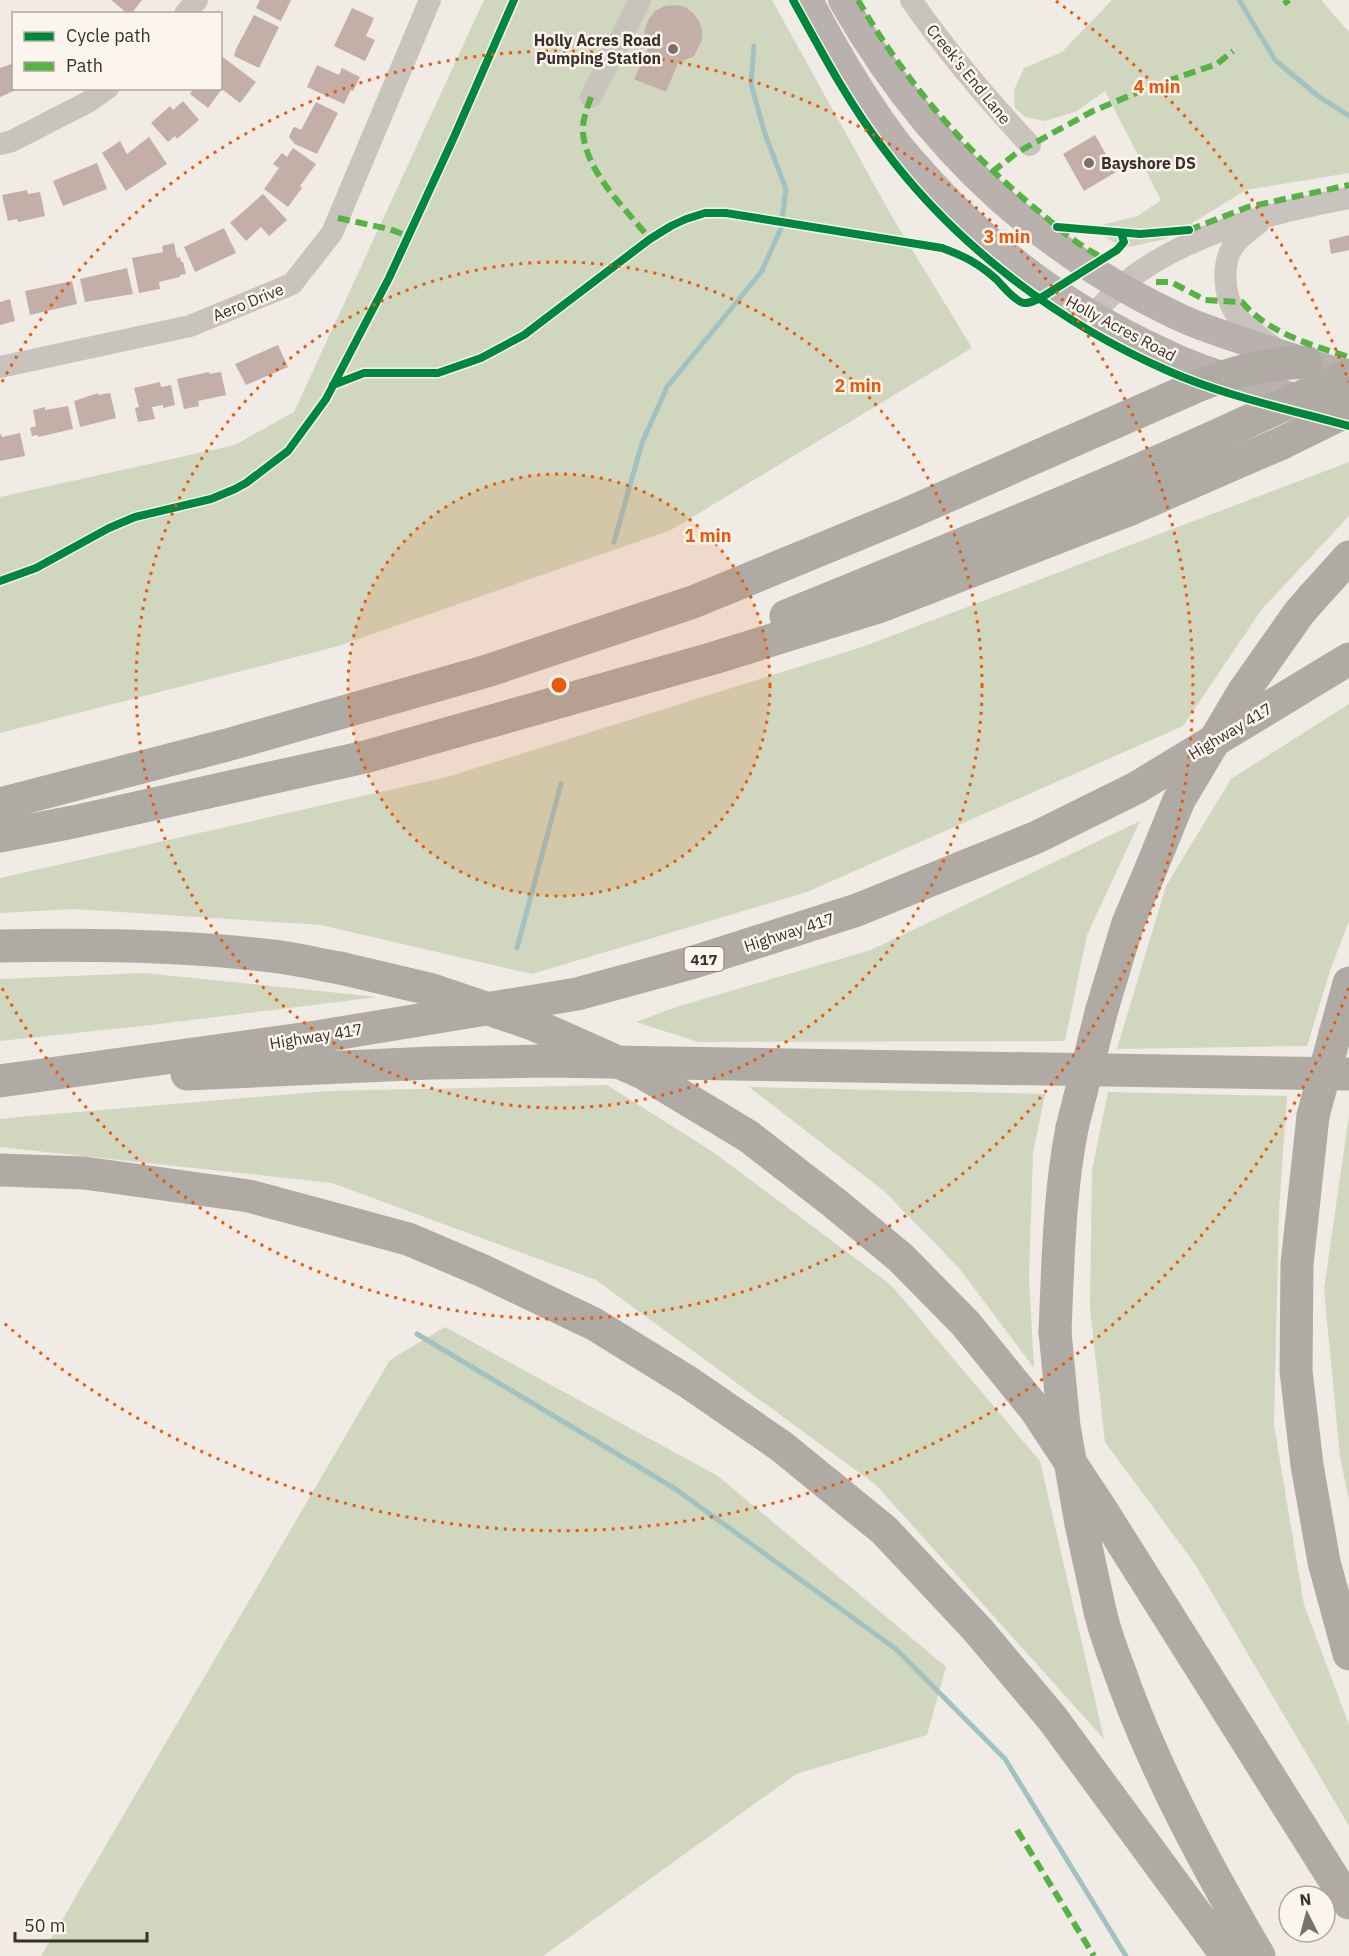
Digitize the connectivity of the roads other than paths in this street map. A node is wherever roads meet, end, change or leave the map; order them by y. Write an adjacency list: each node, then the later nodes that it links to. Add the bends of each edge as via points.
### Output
1 (197, 0): 7 (street)
2 (430, 0): 17 (street, Aero Drive, via 332,233 292,284 190,326)
3 (640, 0): 9 (street)
4 (809, 0): 15 (main road, Holly Acres Road, via 851,73 919,168 997,248)
5 (842, 0): 14 (main road, via 895,84 982,183 1045,237)
6 (911, 0): 11 (street, Creek's End Lane, via 943,46)
7 (187, 12)
8 (105, 90): 10 (street)
9 (591, 97)
10 (0, 144)
11 (1030, 145)
12 (1349, 198): 13 (street)
13 (1269, 215): 14 (street, via 1188,245 1138,273); 16 (street, via 1232,247 1227,286 1234,312 1248,327)
14 (1120, 288): 15 (street); 16 (main road, via 1179,317)
15 (1092, 315): 18 (main road, Holly Acres Road, via 1180,359)
16 (1295, 359): 18 (highway); 19 (main road)
17 (0, 367)
18 (1224, 375): 20 (main road, Holly Acres Road); 24 (highway, via 891,521 693,602 487,671)
19 (1349, 375): 23 (highway, bridge, via 1158,463)
20 (1349, 411): 23 (highway, bridge, via 1128,510 878,607)
21 (1349, 557): 34 (highway, bridge, via 1299,613 1244,692 1179,800 1128,923 1102,1009 1065,1163 1059,1226 1055,1332 1064,1426 1105,1632 1140,1726 1185,1823)
22 (1349, 659): 29 (highway, Highway 417 / 417, via 1136,788 1037,837 857,910 694,962 577,994 296,1040)
23 (598, 691): 25 (highway, via 365,757)
24 (0, 804)
25 (0, 836)
26 (0, 946): 32 (highway, bridge, via 218,950 340,968 429,989 530,1023 645,1074 748,1136 900,1257 966,1324 1035,1409)
27 (1349, 983): 31 (highway, bridge, via 1313,1116 1297,1264 1296,1371 1324,1562)
28 (1349, 1074): 29 (highway, via 547,1061)
29 (0, 1082)
30 (0, 1170): 33 (highway, via 84,1173 249,1196 408,1239 594,1324 688,1383 781,1446 884,1530 978,1629 1052,1718)
31 (1349, 1654)
32 (1349, 1903)
33 (1227, 1956)
34 (1258, 1956)

